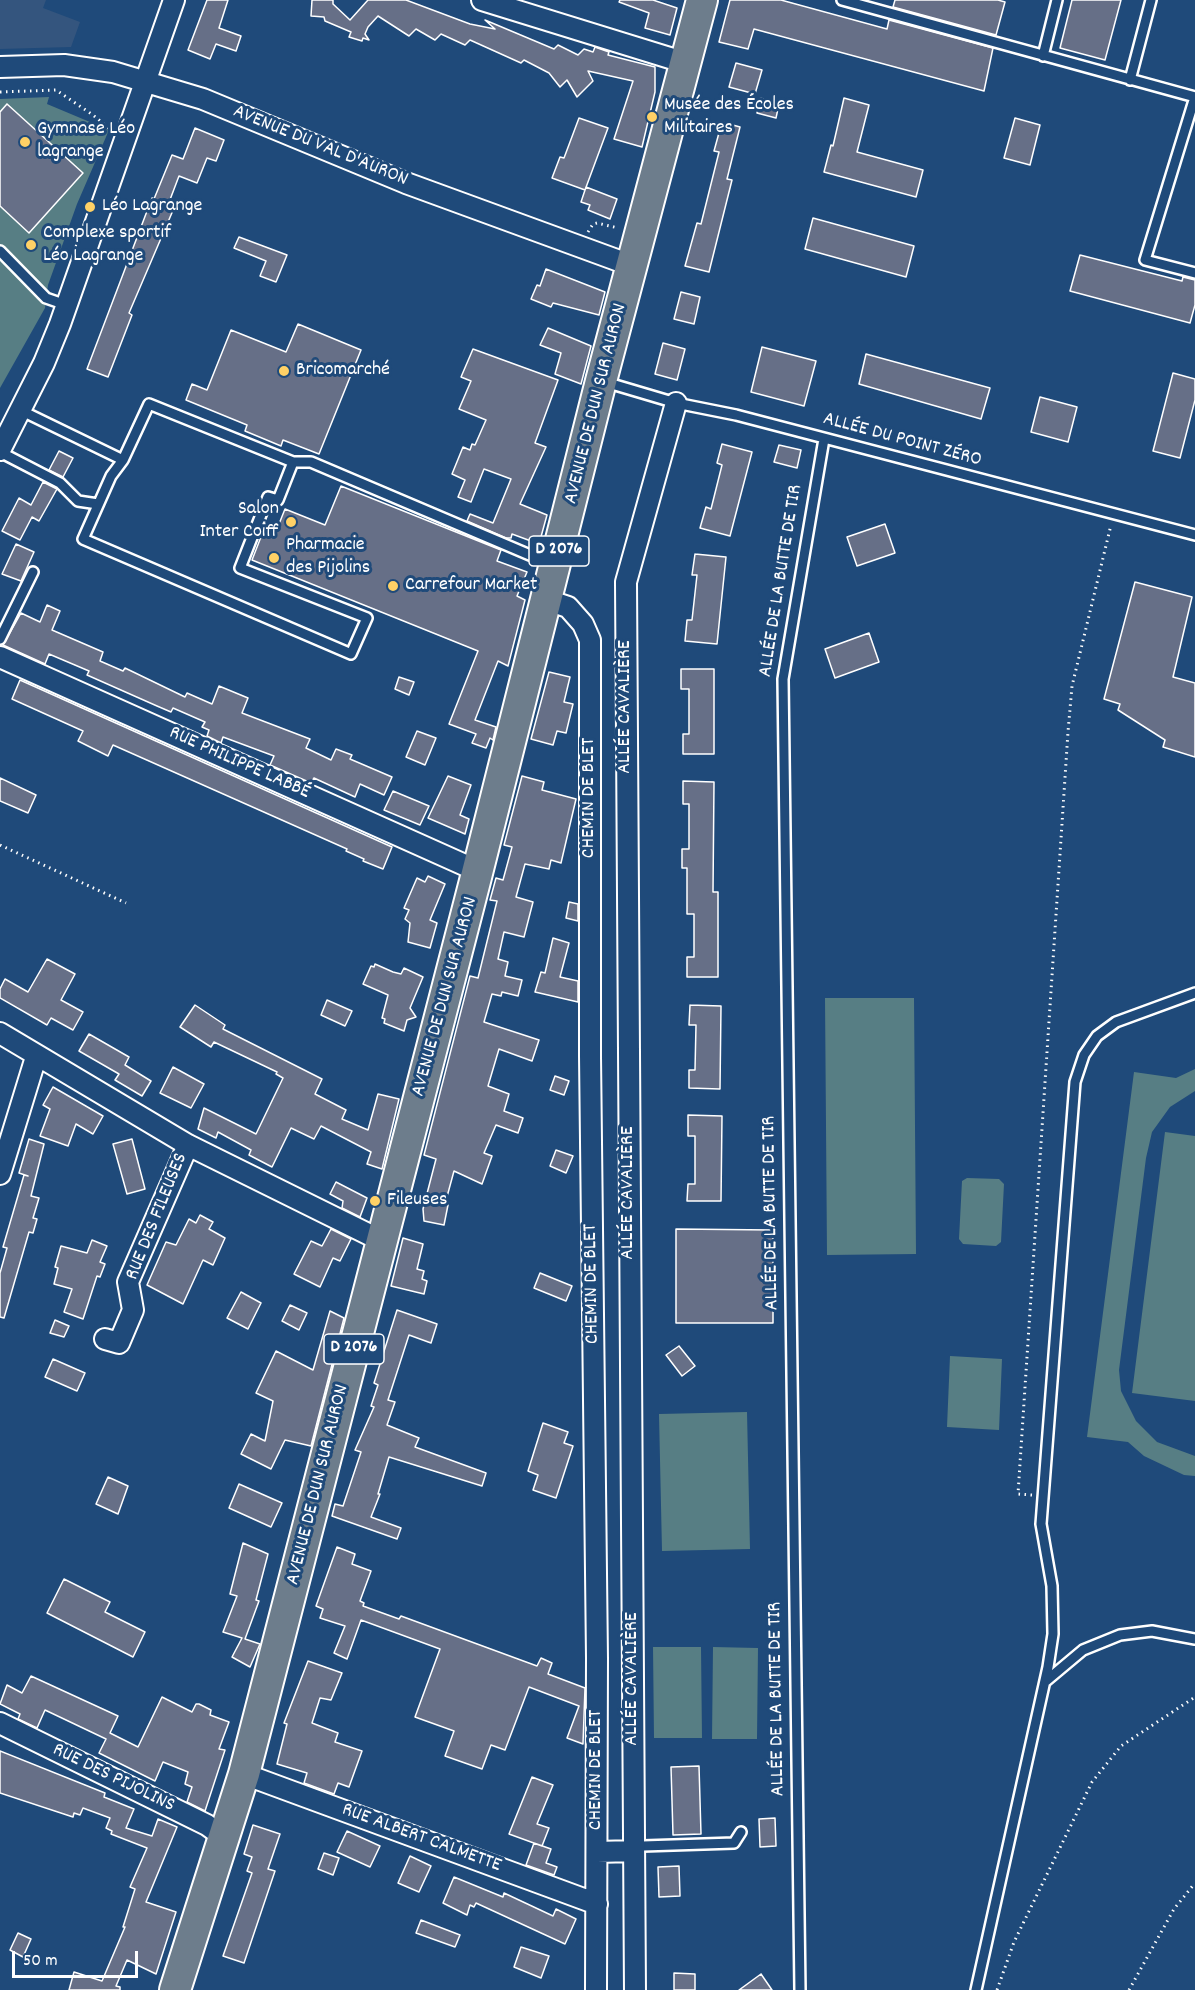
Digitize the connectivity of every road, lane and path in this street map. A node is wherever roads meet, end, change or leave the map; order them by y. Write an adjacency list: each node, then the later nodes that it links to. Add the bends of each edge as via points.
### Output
1 (174, 0): 12 (street)
2 (482, 0): 9 (street)
3 (702, 0): 9 (main road, AVENUE DE DUN SUR AURON / D 2076)
4 (842, 0): 7 (lane)
5 (1057, 0): 8 (lane)
6 (1151, 0): 11 (lane)
7 (876, 4): 8 (lane)
8 (1042, 56): 11 (lane)
9 (686, 63): 19 (main road, AVENUE DE DUN SUR AURON / D 2076)
10 (0, 67): 12 (street, AVENUE DU VAL D'AURON, via 64,65 113,72)
11 (1130, 80): 14 (lane)
12 (145, 82): 15 (street); 19 (street, AVENUE DU VAL D'AURON, via 203,99 406,183)
13 (0, 92): 15 (path, via 56,90)
14 (1195, 97): 20 (lane, via 1145,260)
15 (123, 142): 21 (street)
16 (622, 222): 17 (path, via 618,228 593,224)
17 (588, 233)
18 (0, 251): 21 (lane, via 46,297)
19 (633, 266): 22 (main road, AVENUE DE DUN SUR AURON / D 2076)
20 (1195, 273)
21 (66, 306): 24 (street)
22 (601, 381): 23 (lane, ALLÉE DU POINT ZÉRO); 32 (main road, AVENUE DE DUN SUR AURON / D 2076)
23 (676, 403): 25 (lane, ALLÉE DU POINT ZÉRO); 55 (street, ALLÉE CAVALIÈRE, via 626,582)
24 (20, 410): 26 (street); 27 (lane)
25 (824, 439): 30 (lane, ALLÉE DU POINT ZÉRO); 62 (lane, ALLÉE DE LA BUTTE DE TIR, via 783,679)
26 (0, 451): 29 (lane, via 60,483 78,501)
27 (123, 460): 28 (lane, via 149,404); 29 (lane)
28 (293, 462): 29 (lane, via 278,500 268,497 240,568 367,618 351,654 83,538); 32 (lane, via 311,462)
29 (98, 504)
30 (1113, 514): 31 (lane, ALLÉE DU POINT ZÉRO); 47 (path, via 1072,687 1067,744 1018,1494)
31 (1195, 535)
32 (555, 566): 34 (main road, AVENUE DE DUN SUR AURON / D 2076)
33 (33, 572): 35 (lane)
34 (548, 600): 38 (main road, AVENUE DE DUN SUR AURON / D 2076); 56 (street, CHEMIN DE BLET, via 568,607 583,624 590,640)
35 (0, 639)
36 (0, 657): 38 (street, RUE PHILIPPE LABBÉ)
37 (0, 845): 39 (path)
38 (478, 871): 45 (main road, AVENUE DE DUN SUR AURON / D 2076)
39 (126, 903)
40 (1195, 993): 47 (lane, via 1116,1022 1096,1036 1078,1073)
41 (0, 1033): 42 (street, RUE DES FILEUSES)
42 (36, 1057): 43 (street, RUE DES FILEUSES); 44 (street)
43 (188, 1145): 45 (street, RUE DES FILEUSES); 46 (street, RUE DES FILEUSES, via 128,1282 133,1310 119,1343)
44 (0, 1174)
45 (382, 1241): 52 (main road, AVENUE DE DUN SUR AURON / D 2076)
46 (105, 1339)
47 (1043, 1496): 49 (lane, via 1042,1538 1054,1613)
48 (1195, 1639): 49 (lane, via 1152,1631 1120,1635 1083,1650)
49 (1046, 1681): 63 (lane)
50 (1195, 1697): 64 (path, via 1121,1746 1098,1773 1014,1942)
51 (0, 1723): 54 (street, RUE DES PIJOLINS, via 207,1825)
52 (244, 1774): 54 (main road, AVENUE DE DUN SUR AURON / D 2076); 58 (street, RUE ALBERT CALMETTE)
53 (741, 1832): 55 (lane, via 734,1843 643,1846)
54 (225, 1838): 59 (main road, AVENUE DE DUN SUR AURON / D 2076)
55 (634, 1851): 56 (street); 61 (street, ALLÉE CAVALIÈRE)
56 (597, 1852): 58 (street, CHEMIN DE BLET)
57 (1195, 1883): 65 (path, via 1174,1909)
58 (597, 1904): 60 (street, CHEMIN DE BLET)
59 (175, 1990)
60 (596, 1990)
61 (634, 1990)
62 (800, 1990)
63 (976, 1990)
64 (997, 1990)
65 (1129, 1990)

